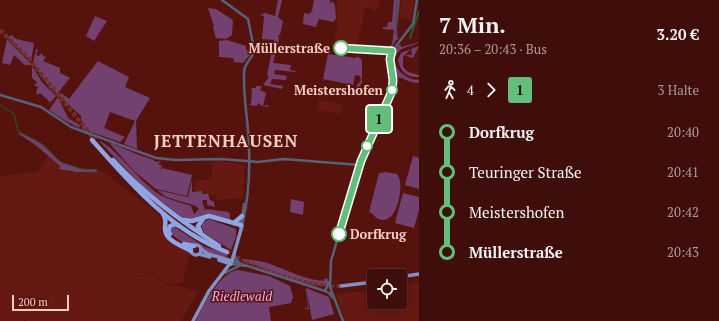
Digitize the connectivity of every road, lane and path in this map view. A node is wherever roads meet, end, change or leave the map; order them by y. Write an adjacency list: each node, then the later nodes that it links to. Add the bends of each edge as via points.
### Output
1 (222, 0): 4 (street, via 248,19 254,49 254,54 244,65)
2 (417, 0): 5 (street, via 413,24 392,51 392,91)
3 (0, 95): 4 (street, via 41,107 71,128 148,156 176,160)
4 (249, 161): 5 (street, via 284,159); 6 (street)
5 (359, 165): 26 (street, via 331,261)
6 (247, 196): 8 (street); 11 (street)
7 (156, 207): 9 (highway, via 118,170 93,140 136,183); 12 (highway); 14 (highway, via 165,217 167,236)
8 (242, 216): 10 (highway); 11 (street)
9 (176, 217): 10 (highway, via 192,221 209,216); 13 (highway)
10 (232, 224): 11 (highway)
11 (241, 226): 13 (highway, via 206,217 198,226); 17 (main road)
12 (185, 230): 13 (highway, via 227,252); 14 (highway, via 173,224 168,231 172,237)
13 (204, 236)
14 (193, 248): 15 (main road, via 199,246); 16 (main road, via 194,255)
15 (201, 249): 16 (main road); 18 (main road)
16 (199, 254): 18 (main road)
17 (236, 254): 18 (main road); 19 (main road); 20 (street, via 236,260)
18 (223, 260): 19 (main road); 21 (main road, via 226,266)
19 (232, 263): 20 (street); 21 (main road)
20 (241, 265): 21 (street); 26 (street, via 315,288)
21 (225, 273): 28 (main road, via 209,292)
22 (419, 274): 23 (main road)
23 (407, 276)
24 (367, 283): 25 (main road)
25 (341, 286)
26 (327, 288): 27 (street); 27 (street)
27 (330, 292): 29 (street)
28 (193, 321)
29 (343, 321)

